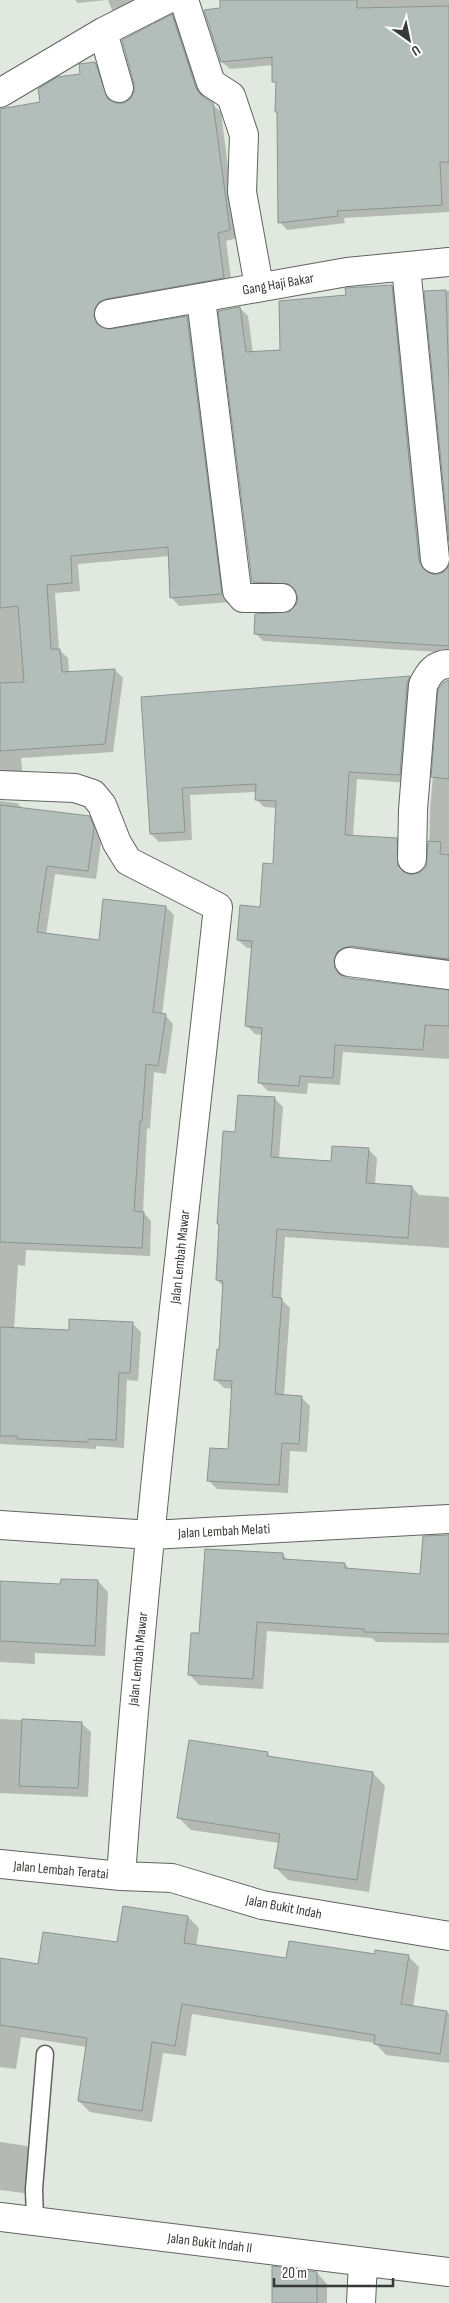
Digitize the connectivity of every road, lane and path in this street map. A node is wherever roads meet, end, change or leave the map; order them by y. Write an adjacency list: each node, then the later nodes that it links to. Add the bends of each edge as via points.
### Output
1 (166, 0): 3 (street)
2 (184, 0): 8 (street, via 211,83 231,96 244,135 242,192)
3 (103, 32): 4 (street); 5 (street)
4 (119, 88)
5 (0, 93)
6 (449, 262): 7 (street, Gang Haji Bakar)
7 (406, 267): 8 (street, Gang Haji Bakar, via 347,272); 11 (street)
8 (259, 286): 9 (street, Gang Haji Bakar)
9 (201, 299): 10 (street, Gang Haji Bakar); 12 (street, via 237,590 243,598)
10 (109, 314)
11 (435, 558)
12 (282, 598)
13 (449, 664): 15 (street, via 431,670 423,685)
14 (0, 785): 20 (street, Jalan Lembah Mawar, via 75,788 93,794 102,805 128,861 218,907)
15 (412, 859)
16 (349, 962): 17 (street)
17 (449, 975)
18 (449, 1519): 20 (street, Jalan Lembah Melati)
19 (0, 1525): 20 (street, Jalan Lembah Melati)
20 (151, 1535): 22 (street, Jalan Lembah Mawar)
21 (0, 1864): 22 (street, Jalan Lembah Teratai)
22 (121, 1876): 23 (street, Jalan Bukit Indah, via 172,1878 262,1904)
23 (449, 1936)
24 (45, 2054): 26 (lane, via 34,2190)
25 (0, 2217): 26 (street, Jalan Bukit Indah II)
26 (35, 2221): 27 (street, Jalan Bukit Indah II)
27 (363, 2262): 28 (street, Jalan Bukit Indah II); 29 (street)
28 (449, 2272)
29 (361, 2303)

